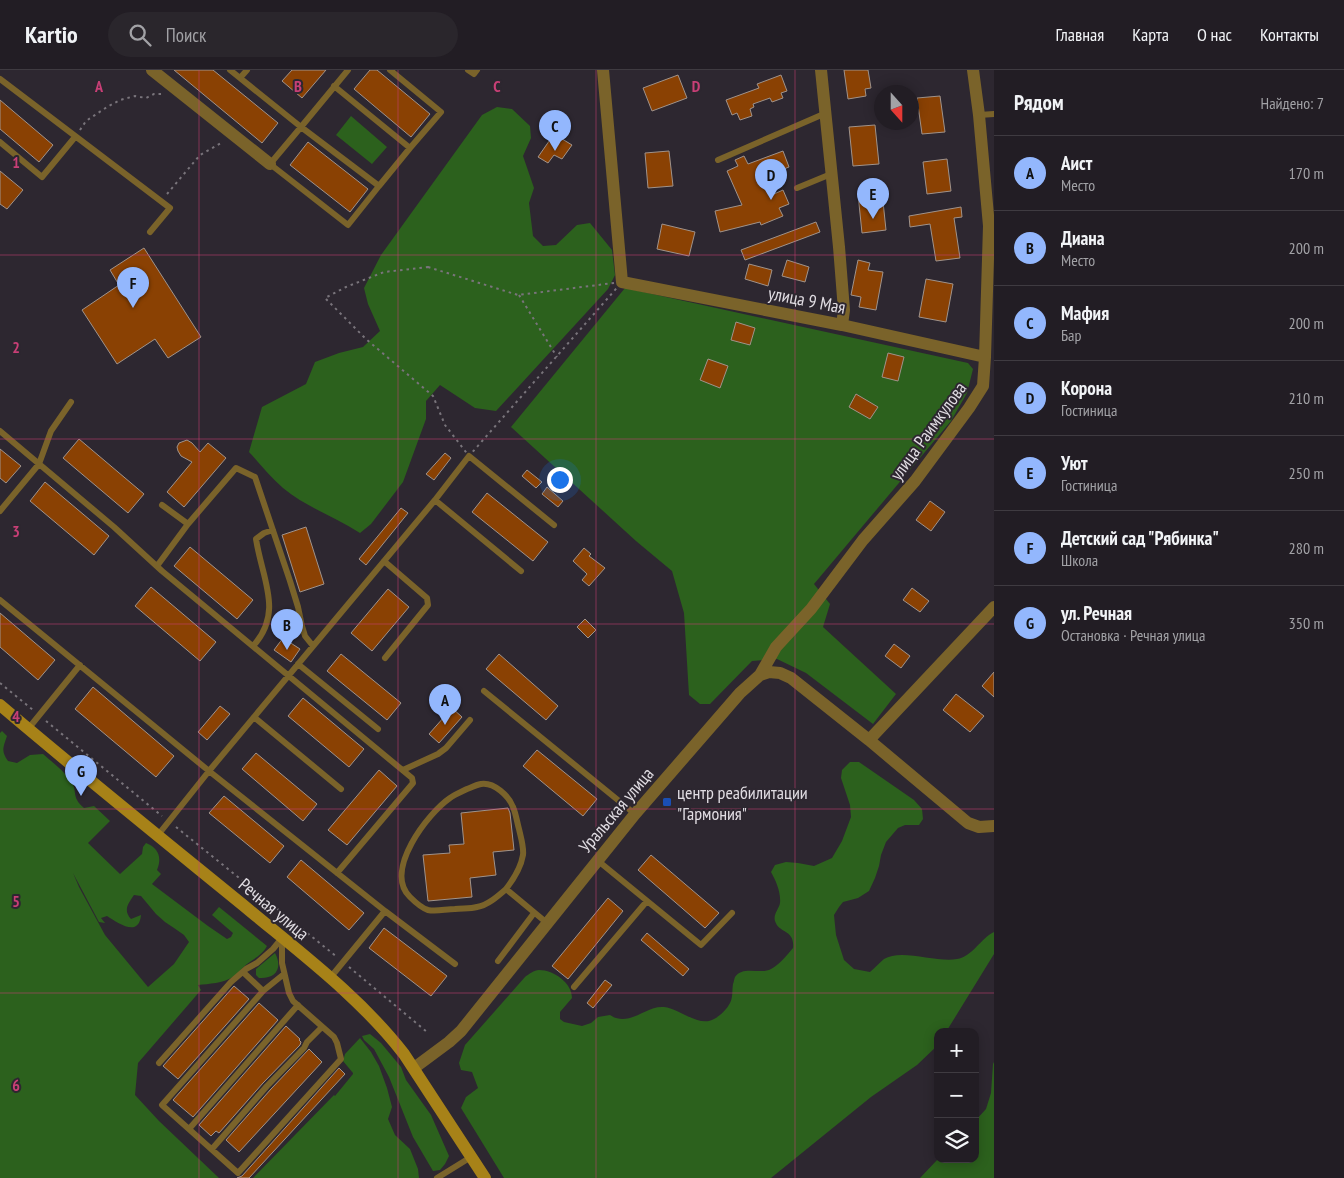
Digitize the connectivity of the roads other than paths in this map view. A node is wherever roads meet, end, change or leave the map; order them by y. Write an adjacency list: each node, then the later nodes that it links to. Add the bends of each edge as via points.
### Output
1 (152, 70): 22 (street)
2 (230, 70): 11 (lane)
3 (247, 70): 11 (lane)
4 (348, 70): 13 (lane)
5 (390, 70): 20 (lane, via 440,112)
6 (468, 70): 7 (lane, via 474,74)
7 (477, 70)
8 (603, 70): 27 (street, улица 9 Мая, via 622,282)
9 (821, 70): 14 (street)
10 (973, 70): 16 (street, улица Раимкулова)
11 (240, 78): 17 (lane)
12 (0, 79): 18 (lane)
13 (334, 86): 17 (lane); 20 (lane)
14 (826, 113): 21 (lane); 23 (street)
15 (994, 114): 16 (lane)
16 (979, 115): 28 (street, улица Раимкулова, via 989,226)
17 (301, 126): 22 (lane); 24 (lane)
18 (75, 137): 19 (lane, via 42,177); 26 (lane, via 170,208)
19 (0, 142)
20 (410, 148): 24 (lane)
21 (718, 160)
22 (270, 164): 24 (lane, via 348,225)
23 (831, 174): 25 (lane); 27 (street, via 844,296)
24 (379, 186)
25 (798, 188)
26 (150, 232)
27 (842, 325): 28 (street, улица 9 Мая)
28 (985, 357): 48 (street, улица Раимкулова, via 983,386 969,408 812,609 776,647)
29 (71, 402): 31 (lane, via 51,431)
30 (0, 431): 31 (lane)
31 (38, 464): 34 (lane); 39 (lane)
32 (435, 500): 36 (lane, via 469,456); 38 (lane); 40 (lane)
33 (162, 505): 35 (lane)
34 (0, 511)
35 (188, 524): 37 (lane, via 236,468 255,477); 39 (lane)
36 (554, 525)
37 (273, 530): 43 (lane, via 256,539 270,600 265,630); 44 (lane, via 305,636)
38 (384, 561): 44 (lane); 45 (lane, via 427,598 428,605)
39 (157, 566): 43 (lane)
40 (521, 571)
41 (0, 600): 47 (lane)
42 (994, 607): 56 (street)
43 (253, 646): 49 (lane)
44 (313, 646): 46 (lane)
45 (385, 658)
46 (298, 664): 49 (lane); 55 (lane)
47 (80, 665): 54 (lane); 58 (lane)
48 (760, 675): 56 (street, via 780,673 792,678); 60 (street, Уральская улица, via 740,693)
49 (288, 676): 52 (lane); 57 (lane)
50 (484, 691): 60 (lane)
51 (0, 705): 54 (street, Речная улица)
52 (254, 717): 58 (lane); 59 (lane)
53 (470, 720): 57 (lane, via 438,754)
54 (28, 728): 62 (street, Речная улица)
55 (378, 729)
56 (870, 740): 61 (street, via 968,823)
57 (403, 770): 64 (lane, via 413,782)
58 (209, 772): 62 (lane); 64 (lane)
59 (341, 788)
60 (635, 814): 63 (street, Уральская улица)
61 (994, 826)
62 (158, 836): 71 (street, Речная улица)
63 (597, 860): 66 (lane); 70 (street, Уральская улица)
64 (338, 873): 67 (lane)
65 (506, 889): 65 (lane, via 523,857 513,806 498,789 483,784 474,786 451,797 427,820 403,864 403,888 418,905 430,910 478,907); 68 (lane)
66 (647, 901): 69 (lane, via 701,945); 77 (lane)
67 (385, 912): 73 (lane); 76 (lane)
68 (534, 913): 70 (lane); 72 (lane)
69 (732, 913)
70 (547, 923): 82 (street, Уральская улица, via 461,1031)
71 (282, 938): 74 (lane); 75 (lane); 76 (street, Речная улица)
72 (498, 961)
73 (455, 964)
74 (243, 972): 78 (lane); 81 (lane)
75 (284, 974): 78 (lane); 79 (lane, via 293,1001)
76 (330, 978): 82 (street, Речная улица, via 391,1037)
77 (574, 987)
78 (263, 991): 83 (lane, via 162,1105)
79 (298, 1005): 80 (lane); 83 (lane)
80 (322, 1027): 84 (lane); 84 (lane, via 334,1037 341,1059 328,1074 238,1173)
81 (159, 1063)
82 (414, 1068): 85 (street, Речная улица)
83 (189, 1129): 84 (lane)
84 (212, 1149)
85 (471, 1156): 86 (lane); 87 (street, Речная улица)
86 (437, 1178)
87 (485, 1178)

